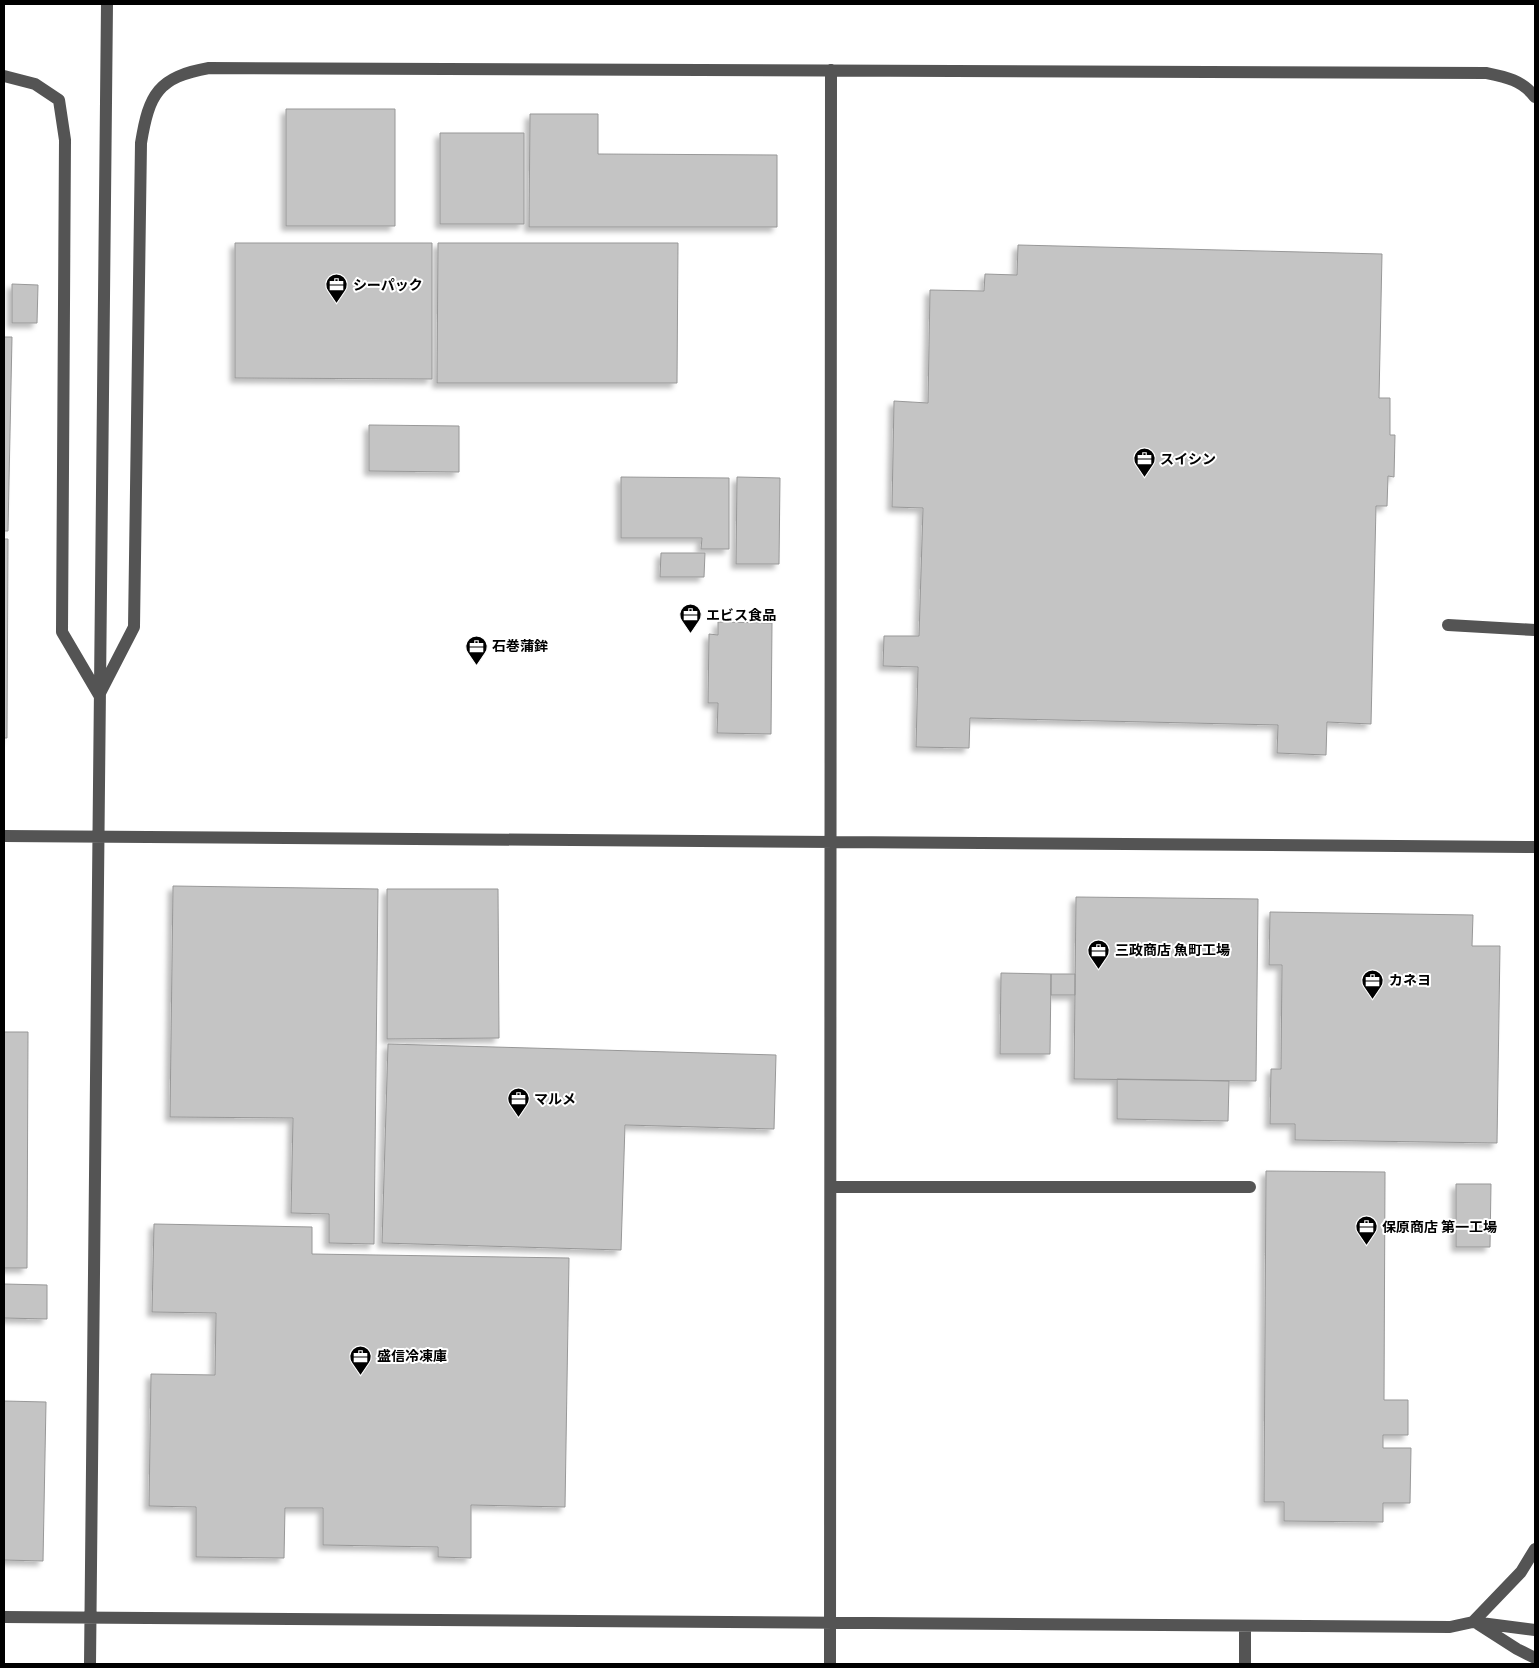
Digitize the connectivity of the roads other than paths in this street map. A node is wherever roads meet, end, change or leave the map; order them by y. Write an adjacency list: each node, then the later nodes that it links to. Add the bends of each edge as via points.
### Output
1 (107, 4): 7 (street)
2 (832, 70): 4 (street, via 1486,73 1510,77); 7 (street, via 209,68 172,79 156,94 146,114 141,142 134,627); 10 (street)
3 (4, 76): 7 (street, via 35,84 59,100 65,140 62,632)
4 (1535, 97)
5 (1448, 625): 6 (street)
6 (1535, 630)
7 (100, 695): 9 (street)
8 (4, 836): 9 (street)
9 (99, 836): 10 (street); 16 (street)
10 (831, 842): 11 (street); 12 (street)
11 (1535, 847)
12 (831, 1187): 13 (street); 18 (street)
13 (1250, 1187)
14 (1535, 1549): 17 (street, via 1521,1572)
15 (4, 1617): 16 (street)
16 (91, 1617): 18 (street); 22 (street)
17 (1473, 1622): 19 (street, via 1450,1627); 20 (street); 21 (street)
18 (830, 1623): 19 (street); 23 (street)
19 (1245, 1626): 24 (street)
20 (1535, 1630)
21 (1535, 1658)
22 (90, 1664)
23 (830, 1664)
24 (1245, 1664)

